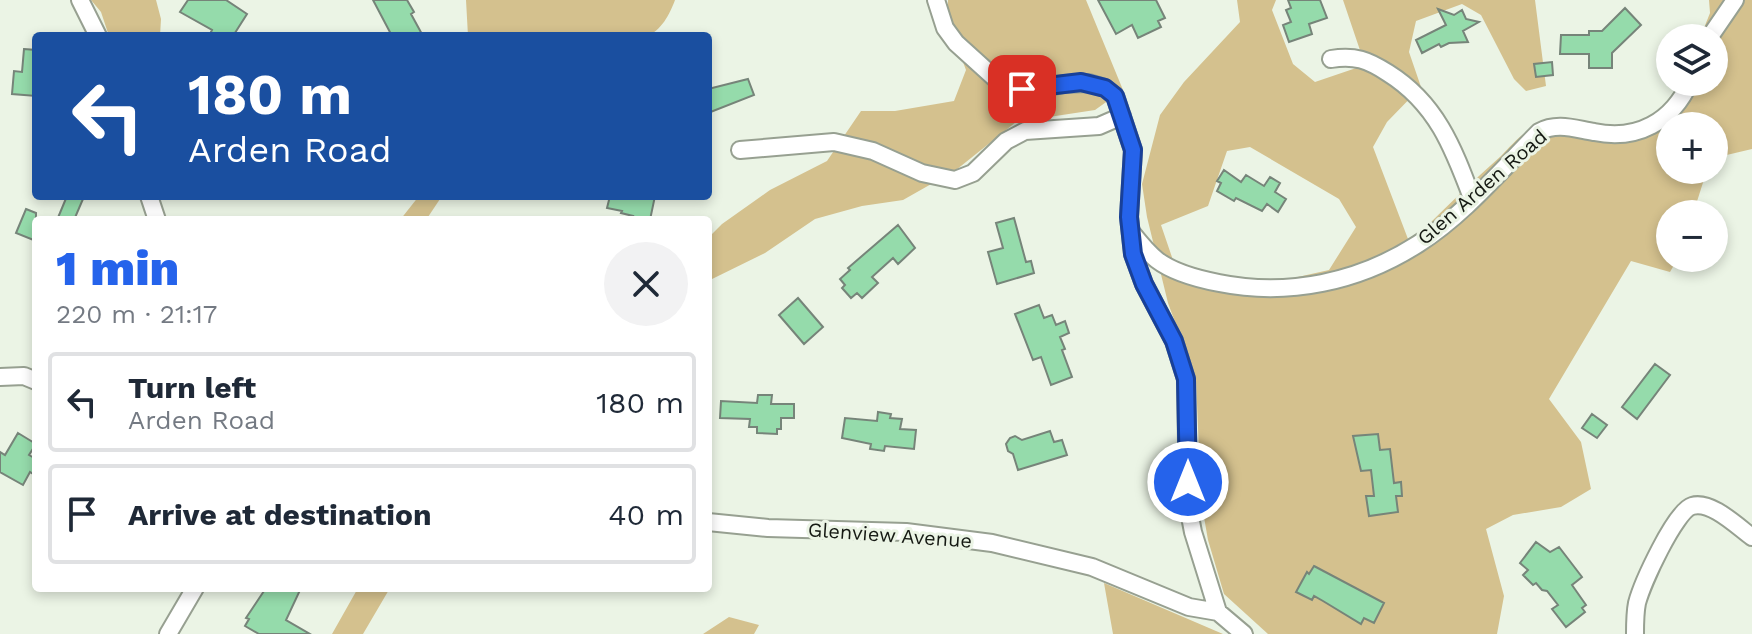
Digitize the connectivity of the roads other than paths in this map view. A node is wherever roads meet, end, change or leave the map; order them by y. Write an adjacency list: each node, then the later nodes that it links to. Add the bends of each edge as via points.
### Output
1 (80, 0): 5 (street)
2 (936, 0): 8 (street, via 956,43 998,81 1031,90 1089,83 1115,96)
3 (1735, 0): 4 (street)
4 (1719, 24)
5 (96, 32)
6 (1331, 59): 10 (street, via 1368,60 1409,86 1444,133)
7 (1681, 96): 10 (street, Glen Arden Road, via 1659,122 1638,132 1545,129)
8 (1122, 116): 9 (street, via 1099,126 1025,131 1006,141 973,173 955,180 834,142); 11 (street, via 1133,150)
9 (740, 150)
10 (1472, 198): 11 (street, Glen Arden Road, via 1401,254 1328,283 1298,288 1242,288 1203,280 1164,265)
11 (1131, 232): 17 (street, via 1138,271 1174,341 1186,379 1188,506)
12 (0, 377): 13 (street)
13 (32, 379)
14 (712, 522): 17 (street, Glenview Avenue, via 906,532 992,543 1092,567 1189,607)
15 (1752, 537): 20 (street, via 1702,505 1683,511 1642,589)
16 (193, 592): 18 (street)
17 (1218, 612): 19 (street, Glenview Avenue)
18 (168, 634)
19 (1244, 634)
20 (1635, 634)

